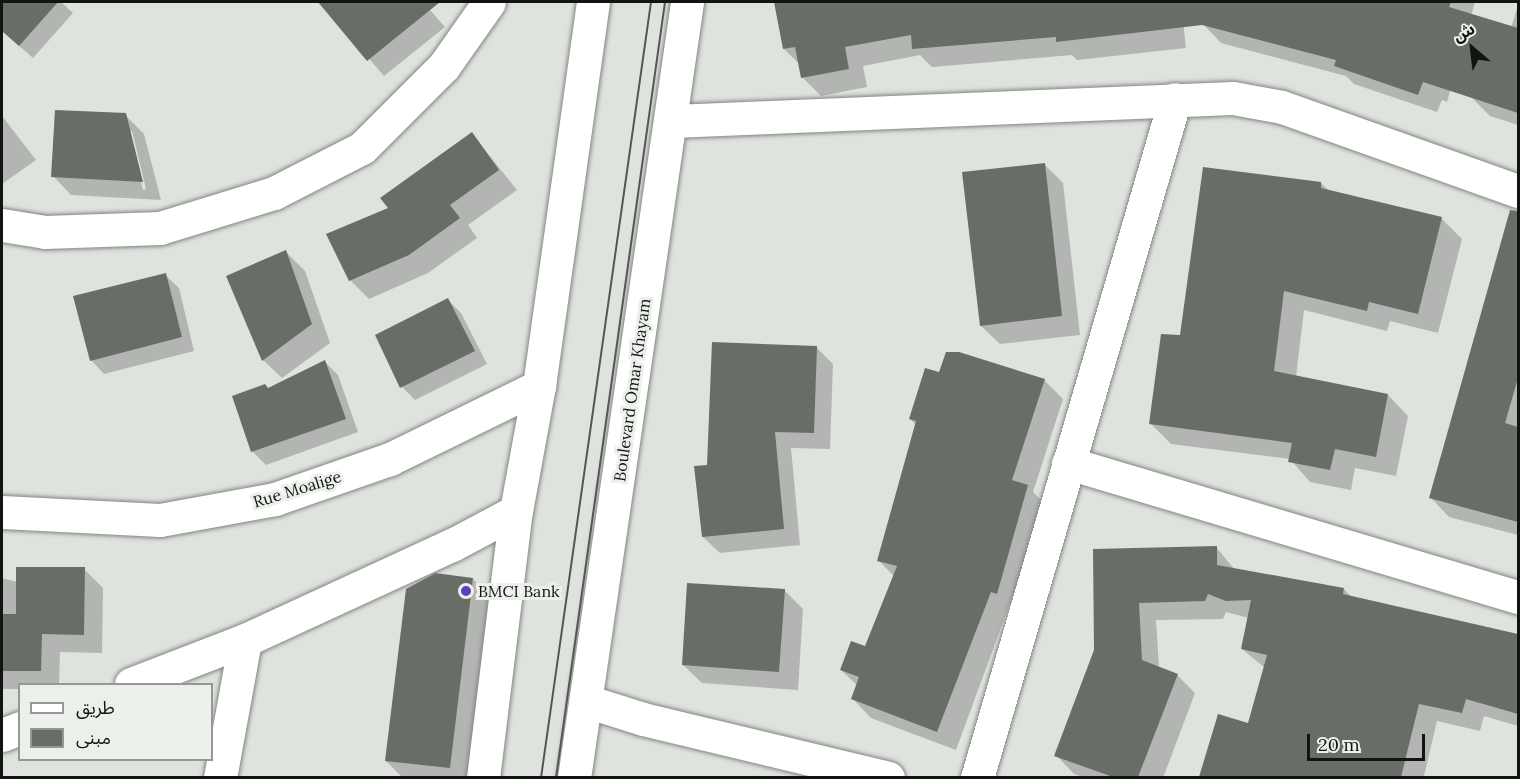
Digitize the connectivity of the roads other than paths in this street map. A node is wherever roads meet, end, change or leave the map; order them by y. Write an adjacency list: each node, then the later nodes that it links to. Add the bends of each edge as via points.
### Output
1 (489, 2): 7 (street, via 444,66 362,148 274,193 160,228 45,232)
2 (593, 2): 8 (street)
3 (687, 2): 5 (street, Boulevard Omar Khayam)
4 (1175, 99): 5 (street); 6 (street, via 1233,98 1282,107); 9 (street)
5 (672, 121): 15 (street, Boulevard Omar Khayam)
6 (1518, 191)
7 (2, 225)
8 (539, 386): 10 (street); 11 (street, Rue Moalige, via 390,459 275,499 160,520)
9 (1068, 463): 12 (street); 22 (street)
10 (516, 511): 13 (street, via 452,545); 19 (street)
11 (2, 512)
12 (1518, 597)
13 (246, 640): 14 (street); 18 (street)
14 (134, 683)
15 (586, 701): 20 (street, Boulevard Omar Khayam); 21 (street, via 643,719)
16 (18, 729): 17 (street)
17 (2, 735)
18 (220, 777)
19 (483, 777)
20 (574, 777)
21 (888, 777)
22 (977, 777)

